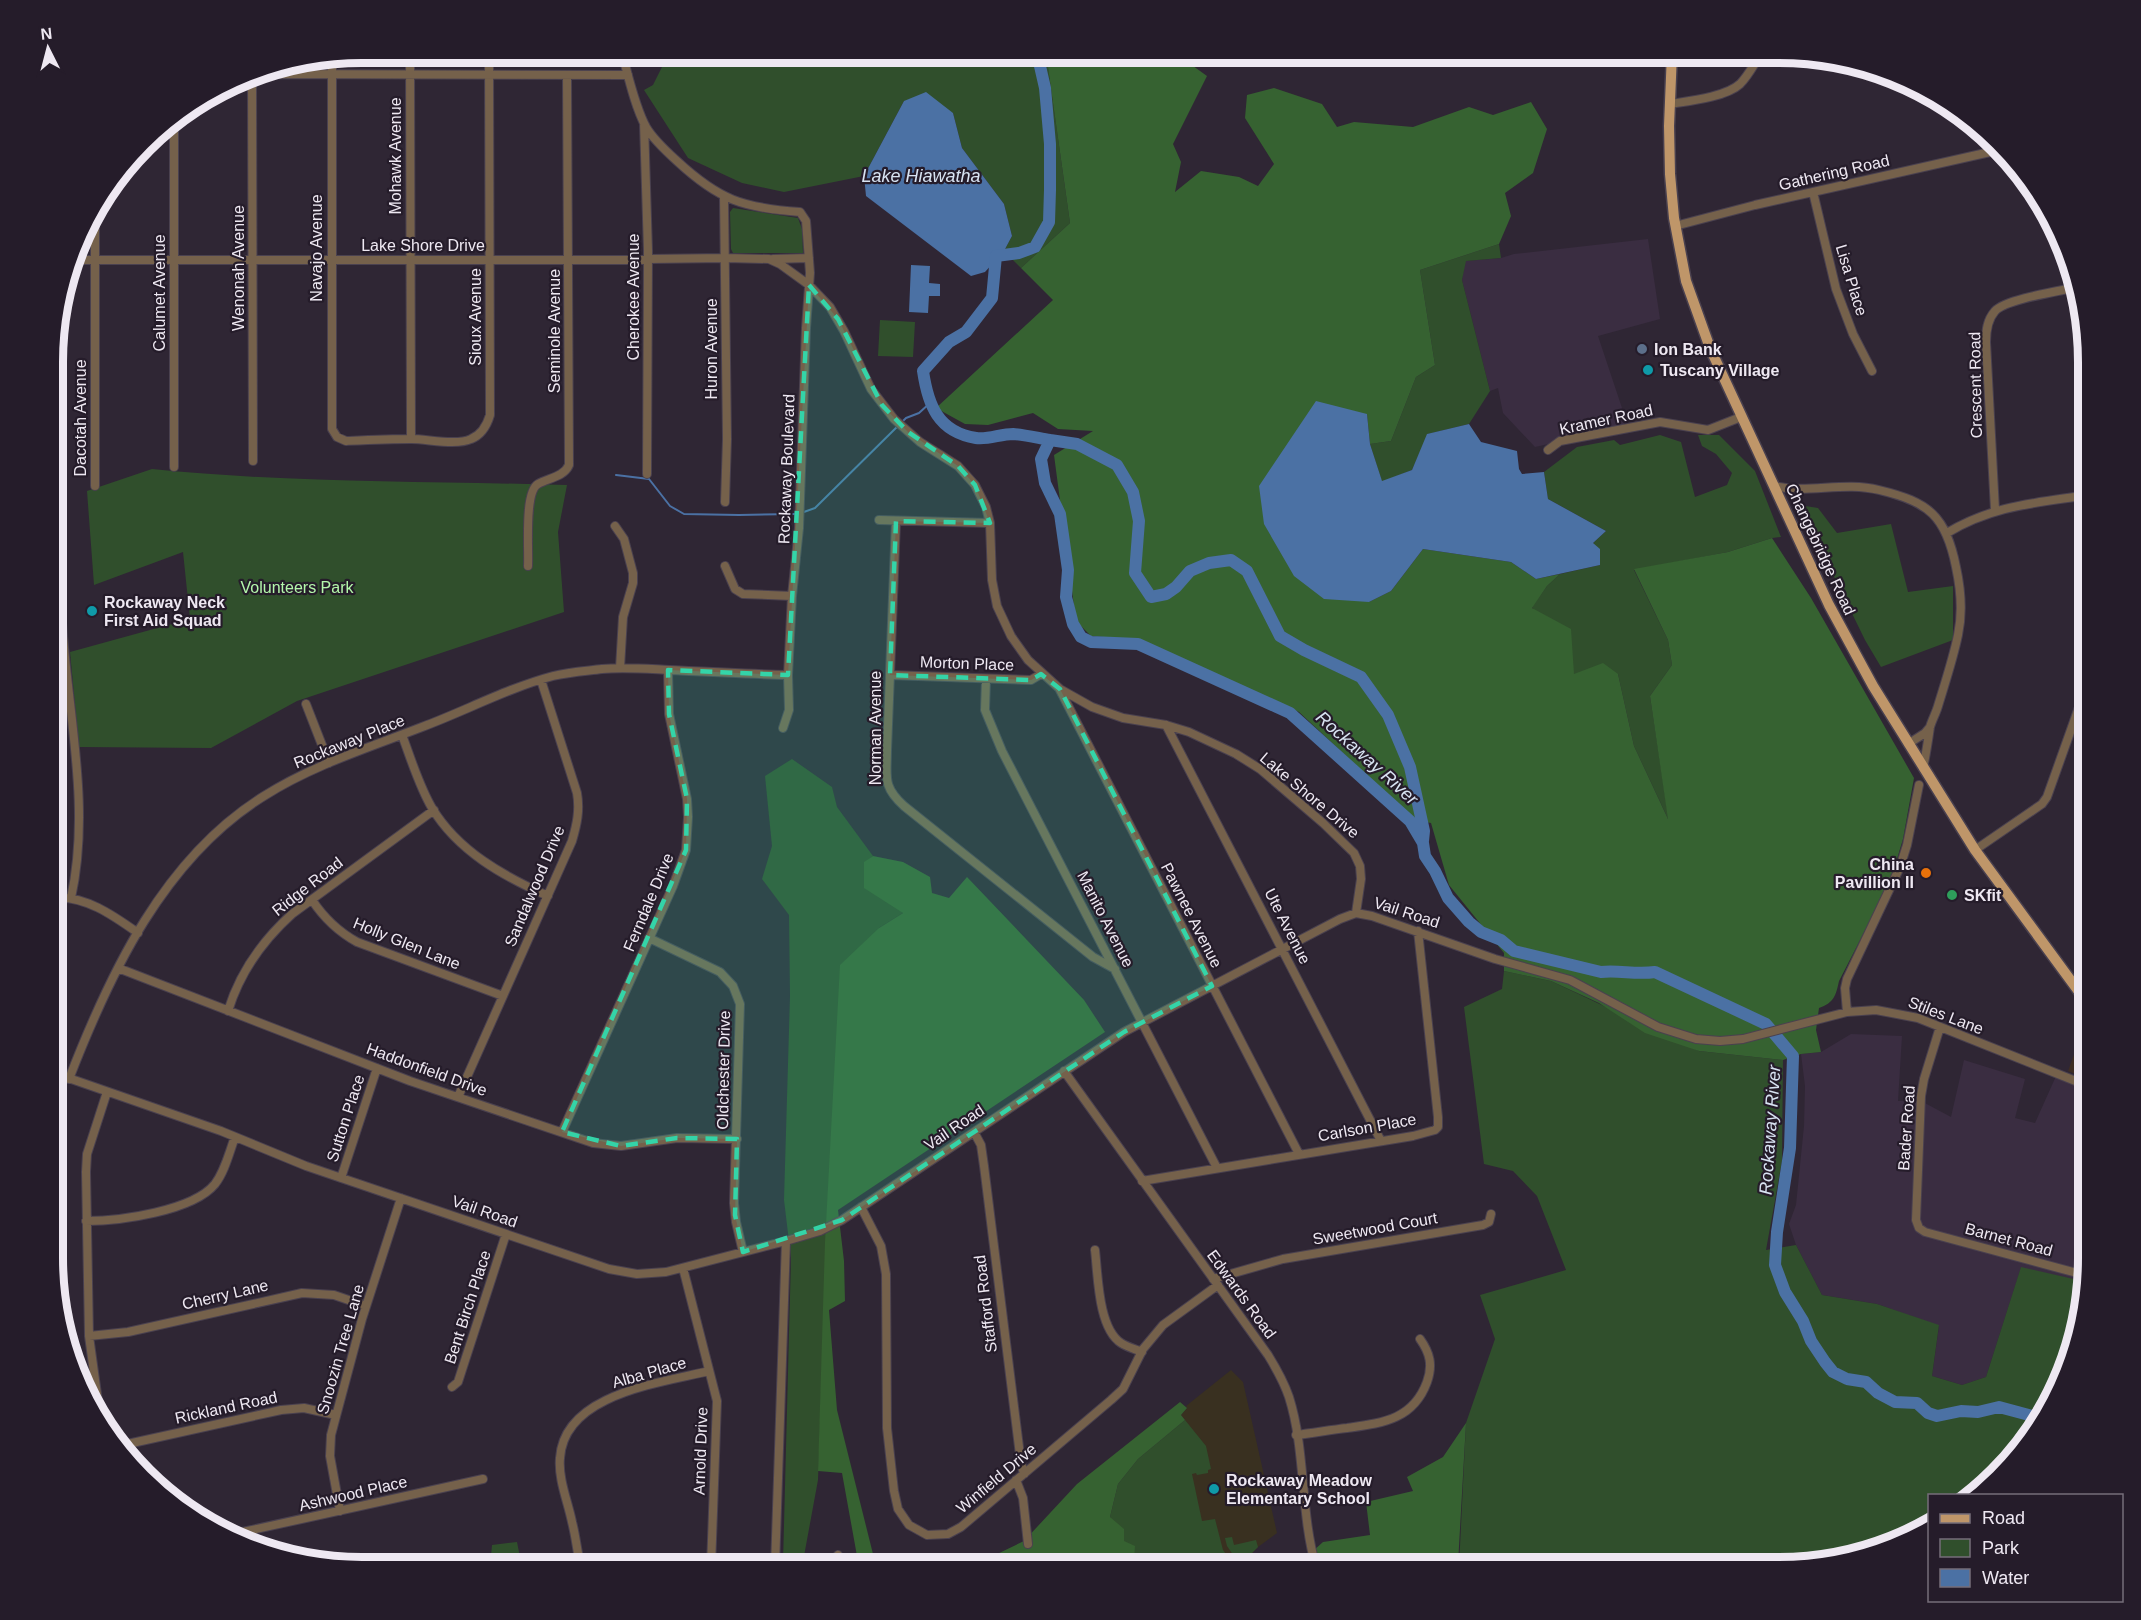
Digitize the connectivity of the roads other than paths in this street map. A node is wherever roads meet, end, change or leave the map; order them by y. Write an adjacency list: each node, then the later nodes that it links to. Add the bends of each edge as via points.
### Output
1 (410, 63): 9 (street, Mohawk Avenue)
2 (489, 63): 10 (street, Sioux Avenue)
3 (625, 63): 12 (street)
4 (1672, 63): 14 (main road, Changebridge Road)
5 (1753, 63): 14 (street, via 1741,83 1729,91)
6 (332, 65): 8 (street, Navajo Avenue)
7 (280, 74): 8 (street)
8 (332, 75): 9 (street); 28 (street, Navajo Avenue)
9 (410, 75): 10 (street); 29 (street, Mohawk Avenue)
10 (489, 75): 11 (street); 30 (street, Sioux Avenue)
11 (567, 75): 12 (street); 31 (street, Seminole Avenue)
12 (628, 75): 15 (street)
13 (253, 84): 33 (street, Wenonah Avenue)
14 (1670, 104): 20 (main road, Changebridge Road)
15 (644, 121): 19 (street, via 671,156); 32 (street, Cherokee Avenue)
16 (174, 130): 27 (street, Calumet Avenue)
17 (1991, 152): 18 (street, Gathering Road)
18 (1814, 192): 20 (street, Gathering Road); 36 (street, Lisa Place, via 1836,289)
19 (724, 197): 22 (street, Huron Avenue); 23 (street, Rockaway Boulevard, via 753,207 800,212 806,221)
20 (1675, 226): 37 (main road, Changebridge Road, via 1693,303)
21 (95, 228): 26 (street, Dacotah Avenue)
22 (726, 258): 24 (street, Lake Shore Drive); 32 (street, Lake Shore Drive); 47 (street, Huron Avenue)
23 (809, 258): 24 (street, Lake Shore Drive); 34 (street, Rockaway Boulevard)
24 (769, 259): 34 (street, Lake Shore Drive)
25 (81, 260): 26 (street, Lake Shore Drive)
26 (95, 260): 27 (street, Lake Shore Drive); 44 (street, Dacotah Avenue)
27 (174, 260): 33 (street, Lake Shore Drive); 42 (street, Calumet Avenue)
28 (332, 260): 29 (street, Lake Shore Drive); 33 (street, Lake Shore Drive); 38 (street, Navajo Avenue, via 332,429)
29 (411, 260): 30 (street, Lake Shore Drive); 39 (street, Mohawk Avenue)
30 (490, 260): 31 (street, Lake Shore Drive); 39 (street, Sioux Avenue, via 487,424 466,441)
31 (568, 260): 32 (street, Lake Shore Drive); 54 (street, Seminole Avenue, via 569,465 562,473 532,488)
32 (648, 260): 43 (street, Cherokee Avenue)
33 (252, 261): 41 (street, Wenonah Avenue)
34 (809, 285): 51 (street, Lake Shore Drive, via 838,319 871,389 903,428 968,476 981,495); 56 (street, Rockaway Boulevard, via 800,528)
35 (2069, 289): 48 (street, Crescent Road, via 2007,303 1995,311 1989,323 1986,342)
36 (1872, 371)
37 (1741, 417): 40 (street, Kramer Road, via 1708,430 1650,423 1560,441); 45 (main road, Changebridge Road)
38 (337, 437): 39 (street, Sioux Avenue, via 346,441)
39 (411, 439)
40 (1548, 450)
41 (253, 461)
42 (174, 467)
43 (647, 474)
44 (96, 486)
45 (1774, 486): 53 (street, via 1864,487 1886,492 1925,508); 72 (main road, Changebridge Road, via 1829,605)
46 (2078, 497): 48 (street)
47 (725, 502)
48 (1995, 510): 53 (street)
49 (879, 520): 50 (street)
50 (896, 521): 51 (street); 62 (street, Norman Avenue)
51 (990, 523): 60 (street, Lake Shore Drive, via 992,580 998,606 1019,649)
52 (615, 526): 58 (street, via 624,539 633,573)
53 (1947, 532): 69 (street, via 1959,583 1960,619 1952,661)
54 (528, 566)
55 (725, 566): 56 (street, via 735,588 743,594)
56 (792, 597): 61 (street, Rockaway Boulevard)
57 (63, 634): 80 (street, via 78,792 77,861)
58 (620, 668): 59 (street, Rockaway Place); 64 (street, Rockaway Place)
59 (668, 670): 61 (street, Rockaway Place); 85 (street, Ferndale Drive, via 669,714 687,798 688,836 683,860)
60 (1041, 674): 63 (street, Morton Place, via 1031,680); 65 (street, Lake Shore Drive)
61 (788, 675): 70 (street, Rockaway Boulevard, via 789,710)
62 (890, 675): 63 (street, Morton Place); 88 (street, Norman Avenue, via 888,783 892,796 1093,957)
63 (986, 679): 88 (street, Manito Avenue, via 987,719)
64 (541, 680): 71 (street, Rockaway Place); 78 (street, Sandalwood Drive, via 579,805 578,824)
65 (1060, 689): 68 (street, Lake Shore Drive, via 1105,713); 89 (street, Pawnee Avenue)
66 (306, 704): 73 (street)
67 (2078, 710): 77 (street, via 2042,804)
68 (1166, 725): 82 (street, Lake Shore Drive, via 1210,741 1260,769 1351,848 1361,871); 86 (street, Ute Avenue)
69 (1930, 727): 72 (street); 74 (street)
70 (783, 728)
71 (402, 735): 73 (street, Rockaway Place); 76 (street)
72 (1908, 744): 74 (main road, Changebridge Road)
73 (329, 763): 84 (street, Rockaway Place, via 284,784 229,821 170,884)
74 (1923, 768): 77 (main road, Changebridge Road)
75 (1919, 785): 93 (street, via 1900,867 1846,979)
76 (434, 810): 78 (street, via 485,863); 81 (street, Ridge Road)
77 (1975, 850): 90 (main road, Changebridge Road)
78 (548, 896): 91 (street, Sandalwood Drive)
79 (63, 898): 80 (street)
80 (70, 898): 84 (street, via 103,911)
81 (312, 900): 91 (street, Holly Glen Lane, via 337,929 357,942); 92 (street, Ridge Road, via 265,941 244,972)
82 (1356, 913): 83 (street, Vail Road); 86 (street, Vail Road)
83 (1418, 931): 93 (street, Vail Road, via 1495,959 1570,980 1658,1027 1683,1036 1720,1041 1753,1037); 107 (street, Carlson Place, via 1438,1127)
84 (138, 933): 87 (street, Rockaway Place)
85 (649, 938): 103 (street, Ferndale Drive); 106 (street, Oldchester Drive, via 720,972 737,995 741,1008)
86 (1282, 948): 89 (street, Vail Road); 107 (street, Ute Avenue)
87 (118, 968): 92 (street, Haddonfield Drive); 99 (street, Rockaway Place)
88 (1115, 969): 94 (street, Manito Avenue)
89 (1212, 986): 94 (street, Vail Road); 108 (street, Pawnee Avenue)
90 (2078, 990)
91 (503, 996): 102 (street, Sandalwood Drive)
92 (228, 1011): 96 (street, Haddonfield Drive)
93 (1847, 1012): 95 (street, Stiles Lane, via 1902,1013)
94 (1142, 1023): 97 (street, Vail Road); 109 (street, Manito Avenue)
95 (1940, 1027): 100 (street, Stiles Lane); 116 (street, Bader Road, via 1921,1096 1916,1220)
96 (377, 1068): 102 (street, Haddonfield Drive); 110 (street, Sutton Place)
97 (1064, 1071): 104 (street, Vail Road); 111 (street, Edwards Road)
98 (63, 1077): 99 (street, Vail Road)
99 (69, 1079): 101 (street, Vail Road)
100 (2078, 1082)
101 (107, 1092): 105 (street, Vail Road); 115 (street, via 87,1154)
102 (458, 1097): 103 (street, Haddonfield Drive)
103 (562, 1132): 106 (street, Haddonfield Drive, via 593,1143 621,1146 677,1138)
104 (974, 1132): 113 (street, Vail Road); 135 (street, Stafford Road, via 984,1166)
105 (235, 1137): 110 (street, Vail Road); 115 (street, via 219,1178 199,1198 127,1218)
106 (737, 1139): 120 (street, Oldchester Drive, via 735,1215)
107 (1381, 1141): 108 (street, Carlson Place)
108 (1299, 1154): 109 (street, Carlson Place)
109 (1216, 1168): 111 (street, Carlson Place)
110 (341, 1178): 112 (street, Vail Road)
111 (1142, 1181): 124 (street, Edwards Road)
112 (401, 1198): 117 (street, Vail Road); 125 (street, Snoozin Tree Lane)
113 (861, 1208): 118 (street, Vail Road, via 820,1230); 137 (street, Winfield Drive, via 880,1246 886,1274 886,1428 894,1491 903,1517 920,1533 948,1534)
114 (1491, 1215): 121 (street, Sweetwood Court, via 1483,1225)
115 (86, 1221): 126 (street)
116 (1923, 1230): 123 (street, Barnet Road)
117 (506, 1234): 122 (street, Vail Road, via 623,1272 651,1274); 130 (street, Bent Birch Place, via 458,1382)
118 (786, 1241): 120 (street, Vail Road); 143 (street)
119 (1095, 1250): 128 (street, via 1108,1329 1121,1343)
120 (743, 1252): 122 (street, Vail Road)
121 (1257, 1266): 124 (street, Winfield Drive)
122 (683, 1268): 129 (street, Arnold Drive)
123 (2077, 1273)
124 (1215, 1282): 128 (street, Winfield Drive, via 1163,1325); 133 (street, Edwards Road, via 1278,1371 1289,1397)
125 (366, 1306): 126 (street, Cherry Lane, via 325,1293 302,1293 128,1332); 132 (street, Snoozin Tree Lane)
126 (89, 1336): 131 (street)
127 (1420, 1339): 133 (street, via 1429,1353 1430,1371 1419,1397 1406,1411 1390,1420)
128 (1142, 1352): 135 (street, Winfield Drive, via 1123,1389)
129 (709, 1371): 141 (street, Alba Place, via 615,1395 586,1412 568,1433 561,1450 560,1469); 142 (street, Arnold Drive, via 717,1408)
130 (452, 1387)
131 (97, 1397)
132 (336, 1415): 134 (street, Rickland Road, via 304,1408 281,1410); 138 (street, Snoozin Tree Lane, via 330,1456)
133 (1296, 1435): 144 (street, Edwards Road)
134 (128, 1444)
135 (1024, 1474): 137 (street, Winfield Drive)
136 (483, 1479): 138 (street, Ashwood Place)
137 (1016, 1480): 140 (street, via 1023,1498)
138 (340, 1511): 139 (street, Ashwood Place)
139 (243, 1532)
140 (1028, 1544)
141 (579, 1557)
142 (711, 1557)
143 (775, 1557)
144 (1314, 1557)

